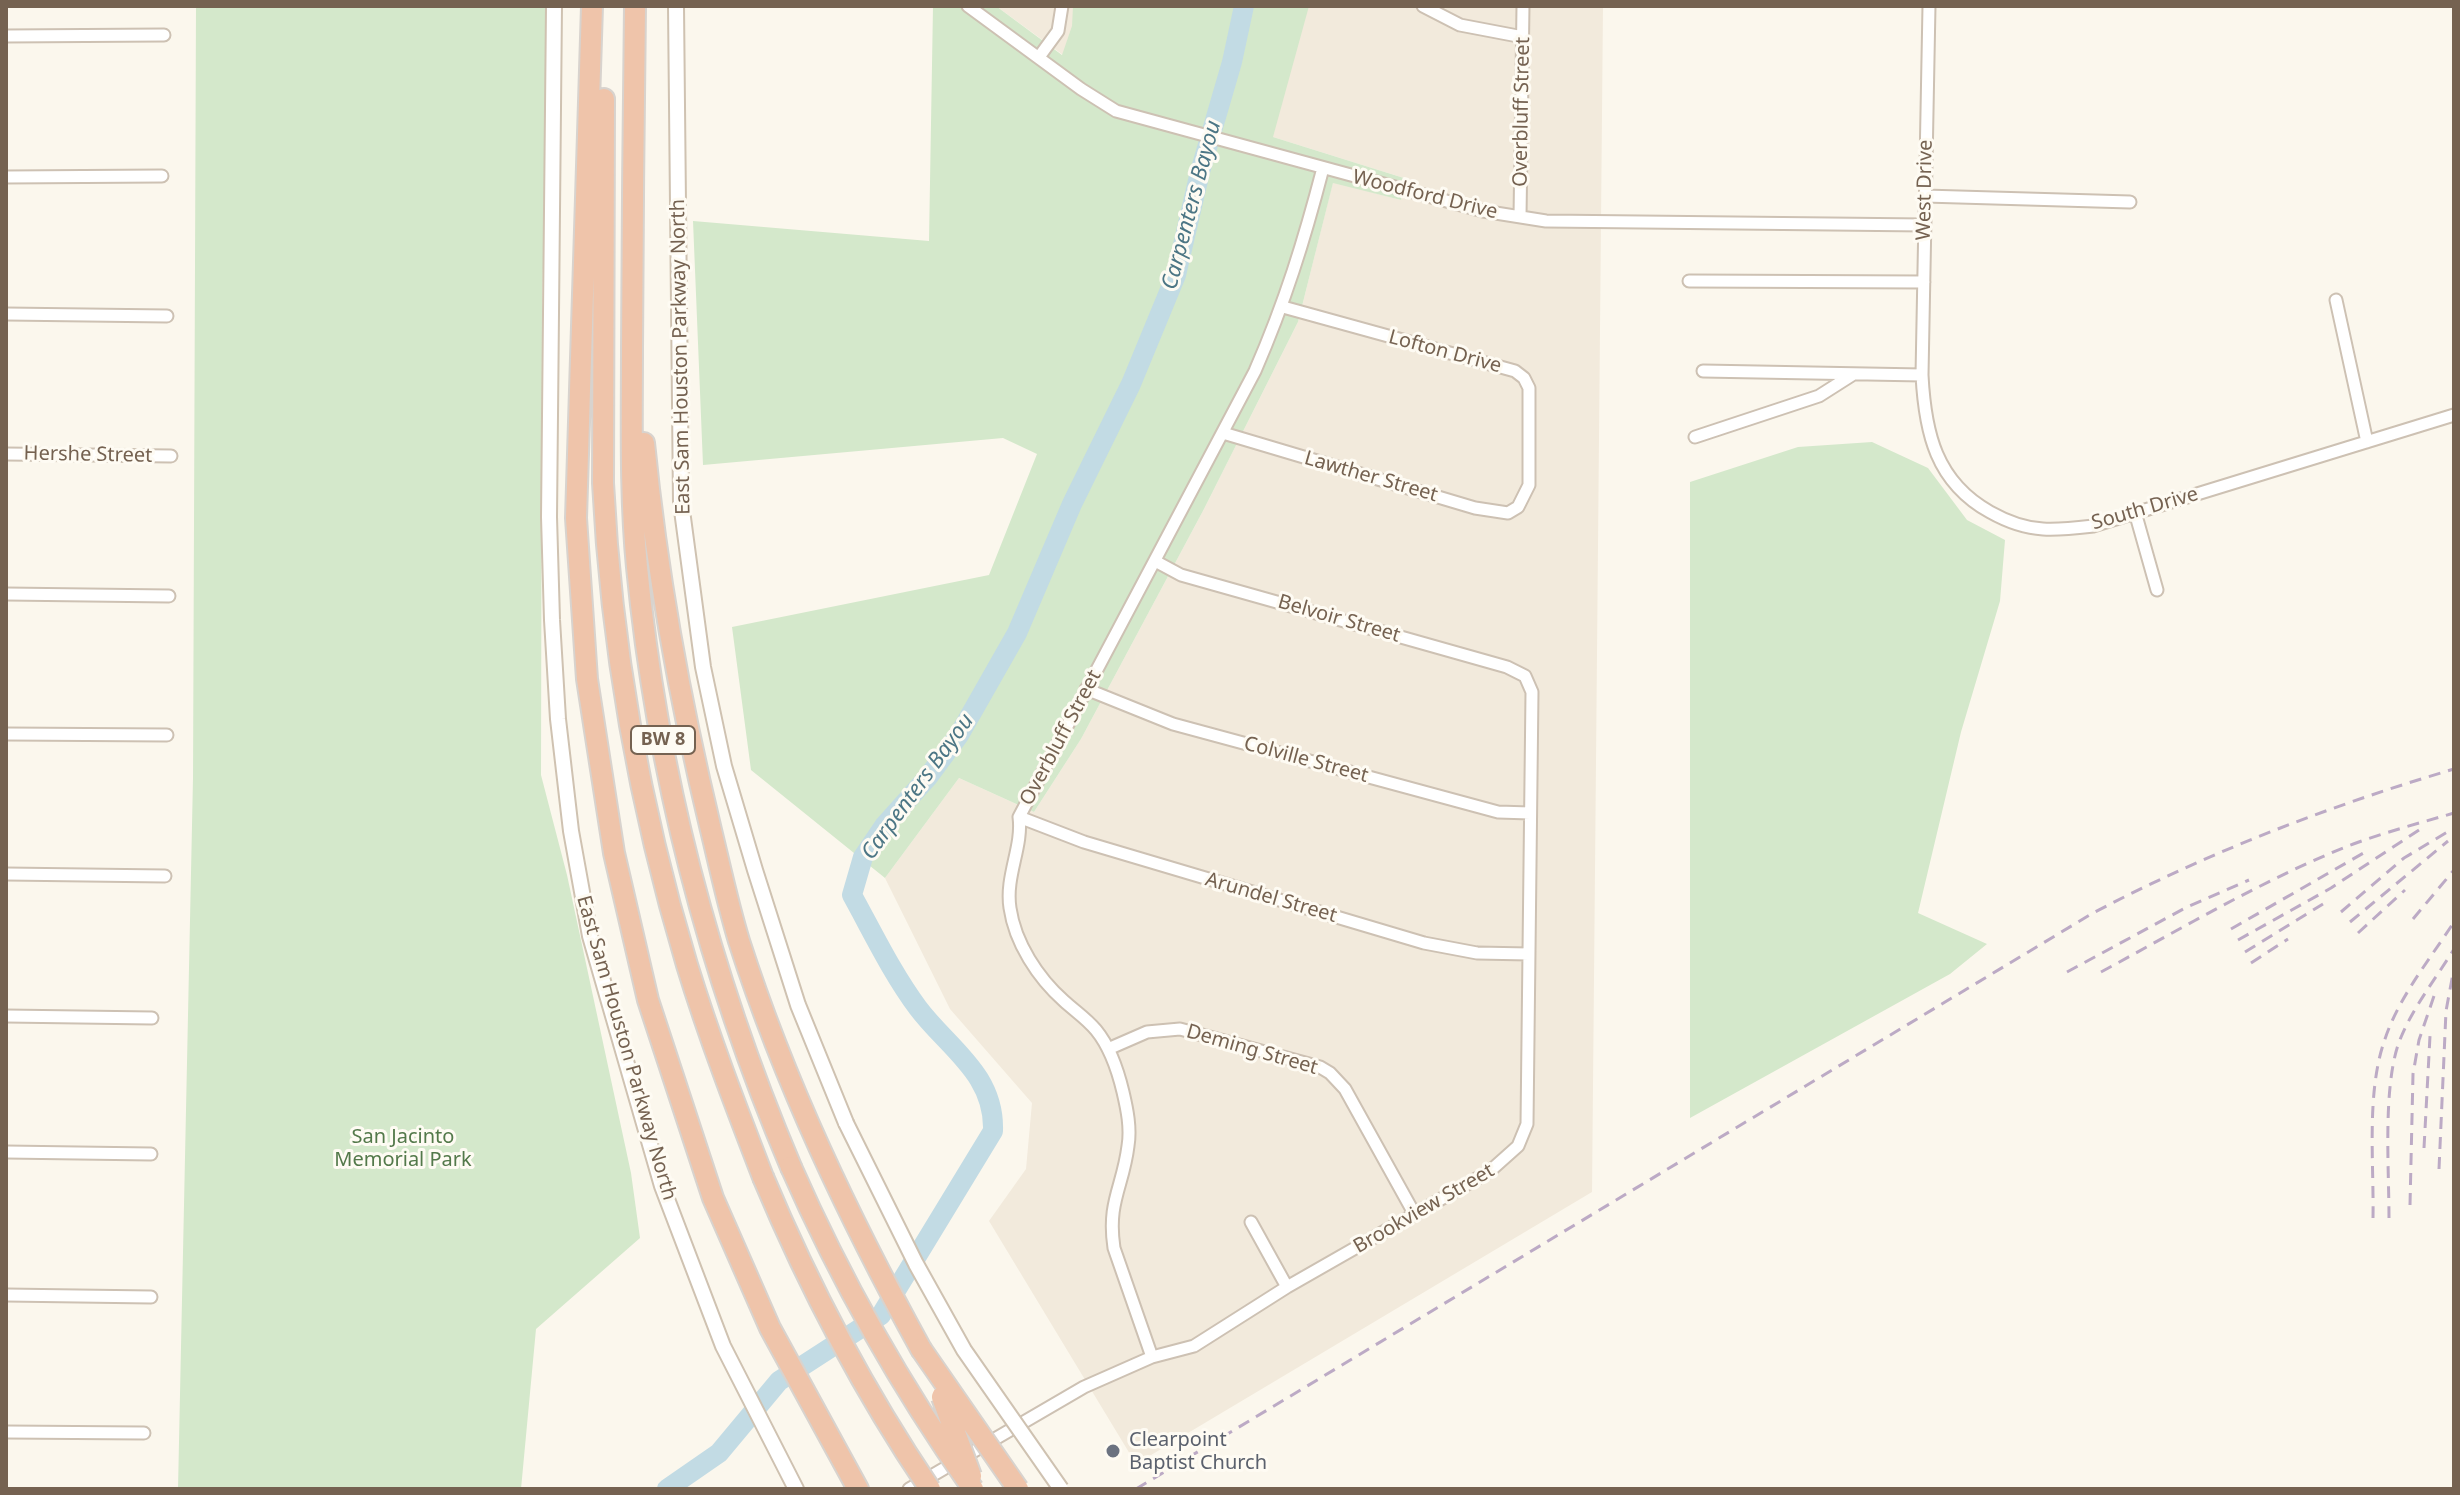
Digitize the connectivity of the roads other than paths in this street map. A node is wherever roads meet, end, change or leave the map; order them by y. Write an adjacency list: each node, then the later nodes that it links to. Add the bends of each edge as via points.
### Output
1 (554, 6): 68 (main road, East Sam Houston Parkway North, via 549,517 558,719 571,831 590,936 662,1186 723,1346)
2 (592, 6): 65 (highway, via 576,518 595,737 626,911 660,1041 713,1198 770,1328)
3 (604, 6): 72 (highway, BW 8, bridge, via 605,536 617,644 644,792 687,965 763,1177 842,1347)
4 (635, 6): 24 (highway, BW 8)
5 (676, 6): 75 (main road, East Sam Houston Parkway North / BW 8, bridge, via 681,503 703,667 724,766 798,1005 846,1123 964,1350)
6 (968, 6): 14 (street, Woodford Drive)
7 (1062, 6): 14 (street, via 1058,31)
8 (1423, 6): 13 (street, via 1460,25)
9 (1523, 6): 13 (street, Overbluff Street)
10 (1929, 6): 18 (street, West Drive)
11 (164, 35): 12 (street)
12 (6, 36)
13 (1523, 37): 20 (street, Overbluff Street)
14 (1039, 57): 15 (street, Woodford Drive, via 1116,111)
15 (1323, 168): 20 (street, Woodford Drive); 26 (street, Overbluff Street)
16 (162, 176): 17 (street)
17 (6, 177)
18 (1925, 196): 19 (street); 21 (street, West Drive)
19 (2130, 202)
20 (1520, 217): 21 (street, Woodford Drive)
21 (1925, 225): 23 (street, West Drive)
22 (1689, 281): 23 (street)
23 (1924, 282): 31 (street, West Drive)
24 (632, 296): 63 (highway, via 648,481 674,662 727,900 817,1147); 73 (highway, BW 8, bridge, via 637,565 657,709 703,921 750,1066 834,1261 930,1428)
25 (2336, 300): 35 (street)
26 (1283, 307): 33 (street, Overbluff Street); 38 (street, Lofton Drive, via 1515,371 1524,378 1529,388 1529,485)
27 (6, 314): 28 (street)
28 (167, 316)
29 (1703, 371): 30 (street)
30 (1853, 375): 31 (street); 34 (street, via 1819,396)
31 (1922, 375): 39 (street, South Drive, via 1932,445 1951,480 1978,505 2012,523 2044,529 2093,526)
32 (2454, 415): 35 (street, South Drive)
33 (1223, 433): 38 (street, Lawther Street, via 1475,508 1508,513); 40 (street, Overbluff Street)
34 (1695, 437)
35 (2367, 442): 39 (street, South Drive)
36 (6, 454): 37 (street, Hershe Street)
37 (171, 456)
38 (1518, 507)
39 (2135, 512): 41 (street)
40 (1155, 561): 44 (street, Belvoir Street, via 1181,575); 45 (street, Overbluff Street)
41 (2157, 590)
42 (6, 594): 43 (street)
43 (169, 596)
44 (1525, 676): 48 (street, Brookview Street, via 1532,692)
45 (1086, 689): 48 (street, Colville Street, via 1173,724 1498,812); 49 (street, Overbluff Street)
46 (6, 734): 47 (street)
47 (167, 735)
48 (1530, 813): 52 (street, Brookview Street)
49 (1019, 817): 52 (street, Arundel Street, via 1084,842 1424,943 1477,953); 55 (street, Overbluff Street, via 1010,907 1019,936 1037,972)
50 (6, 874): 51 (street)
51 (165, 876)
52 (1529, 954): 58 (street, Brookview Street, via 1524,1135 1501,1164)
53 (6, 1016): 54 (street)
54 (152, 1018)
55 (1108, 1049): 58 (street, Deming Street, via 1147,1032 1180,1029 1320,1067 1345,1089); 64 (street, Overbluff Street, via 1130,1136 1112,1205 1114,1248)
56 (6, 1152): 57 (street)
57 (151, 1154)
58 (1415, 1215): 60 (street, Brookview Street)
59 (1251, 1222): 60 (street)
60 (1287, 1287): 64 (street, Brookview Street, via 1194,1346)
61 (6, 1295): 62 (street)
62 (151, 1297)
63 (921, 1349): 73 (highway, bridge); 74 (highway, bridge)
64 (1152, 1357): 71 (street, Brookview Street, via 1084,1387)
65 (825, 1428): 69 (highway); 70 (highway)
66 (6, 1432): 67 (street)
67 (144, 1433)
68 (796, 1489)
69 (858, 1489)
70 (866, 1489)
71 (909, 1489)
72 (930, 1489)
73 (974, 1489)
74 (1018, 1489)
75 (1061, 1489)

